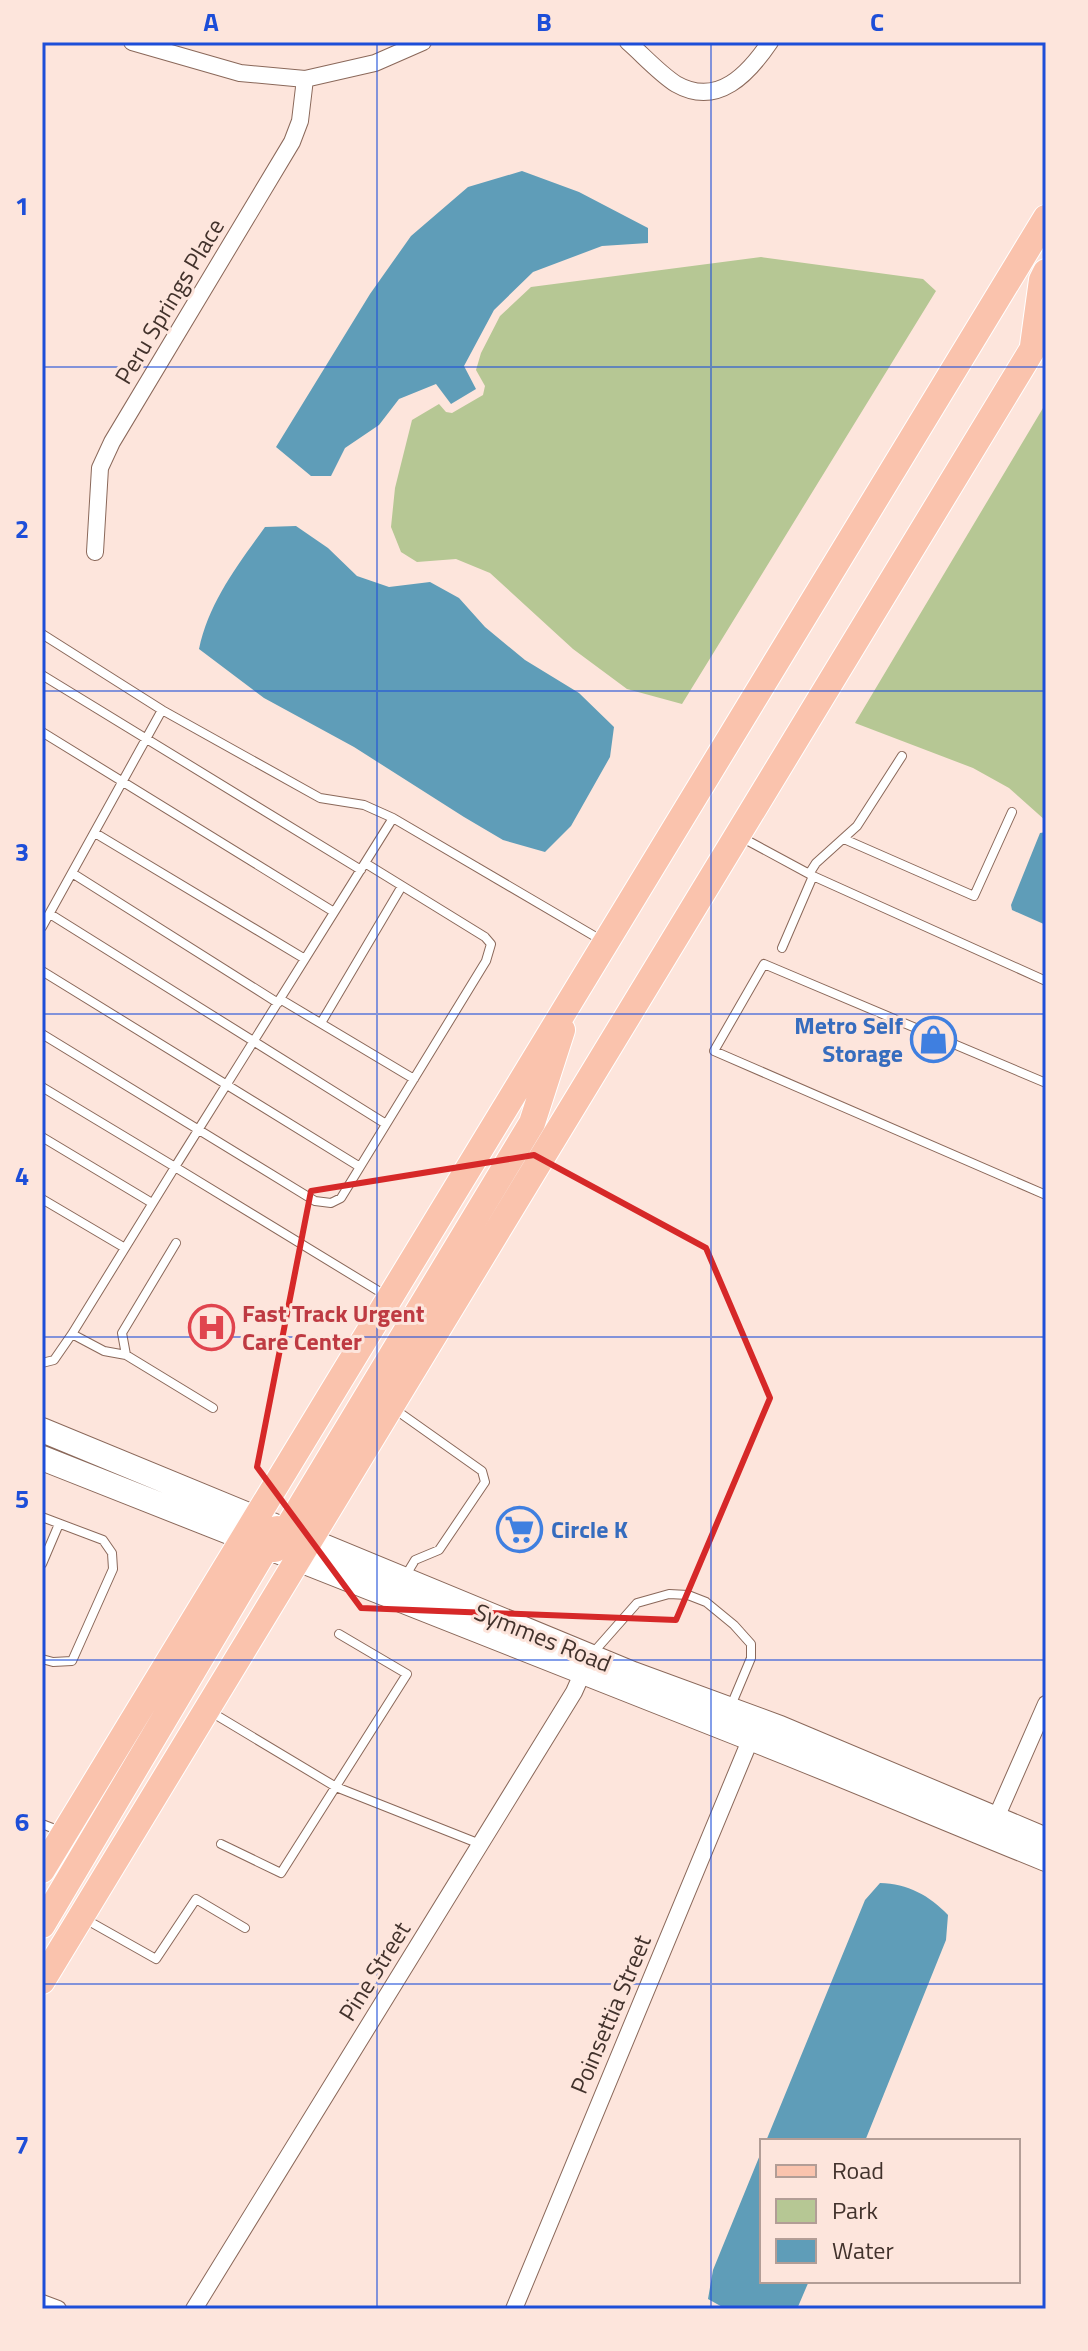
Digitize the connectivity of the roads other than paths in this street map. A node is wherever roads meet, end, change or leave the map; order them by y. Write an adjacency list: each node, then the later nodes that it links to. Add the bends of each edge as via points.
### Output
1 (132, 42): 5 (street, via 240,73)
2 (423, 42): 5 (street, via 375,63)
3 (628, 42): 4 (street, via 678,85 717,90 735,84)
4 (770, 42)
5 (305, 79): 10 (street, Peru Springs Place, via 292,142 100,468)
6 (1046, 218): 30 (main road)
7 (1046, 272): 9 (main road)
8 (1046, 327): 9 (main road)
9 (1032, 350): 21 (main road)
10 (95, 552)
11 (42, 634): 13 (lane)
12 (42, 675): 15 (lane)
13 (162, 710): 15 (lane); 19 (lane, via 320,798 364,805)
14 (42, 732): 17 (lane)
15 (147, 737): 17 (lane); 23 (lane)
16 (902, 756): 22 (lane)
17 (123, 783): 20 (lane); 27 (lane)
18 (1012, 812): 22 (lane, via 974,896)
19 (393, 818): 23 (lane); 30 (lane)
20 (95, 833): 24 (lane); 32 (lane)
21 (739, 836): 25 (lane); 58 (main road)
22 (844, 839): 25 (lane, via 816,863)
23 (363, 867): 26 (lane); 27 (lane)
24 (72, 873): 28 (lane); 35 (lane)
25 (811, 875): 31 (lane); 34 (lane)
26 (402, 886): 37 (lane); 40 (lane, via 491,944 486,961)
27 (334, 912): 32 (lane)
28 (50, 914): 29 (lane); 39 (lane)
29 (42, 927)
30 (605, 942): 36 (main road)
31 (782, 948)
32 (305, 959): 35 (lane)
33 (42, 971): 42 (lane)
34 (1046, 981)
35 (279, 1001): 37 (lane); 39 (lane)
36 (568, 1003): 54 (main road); 64 (main road, via 532,1123)
37 (321, 1023): 40 (lane)
38 (42, 1034): 45 (lane)
39 (254, 1041): 42 (lane); 44 (lane)
40 (414, 1079): 44 (lane)
41 (1046, 1083): 49 (lane, via 764,964 714,1051)
42 (226, 1085): 45 (lane); 48 (lane)
43 (42, 1087): 47 (lane)
44 (386, 1124): 48 (lane)
45 (198, 1131): 47 (lane); 48 (lane, via 315,1201 341,1198)
46 (42, 1137): 51 (lane)
47 (175, 1167): 51 (lane); 54 (lane)
48 (360, 1167)
49 (1046, 1195)
50 (42, 1199): 53 (lane)
51 (152, 1203): 53 (lane)
52 (176, 1243): 56 (lane, via 122,1333)
53 (125, 1248): 55 (lane)
54 (389, 1297): 64 (main road)
55 (72, 1334): 56 (lane, via 104,1351); 57 (lane, via 54,1360)
56 (126, 1355): 59 (lane)
57 (42, 1363)
58 (391, 1406): 64 (main road); 66 (lane, via 482,1471 485,1482 439,1550 415,1560)
59 (213, 1408)
60 (42, 1430): 64 (street, Symmes Road)
61 (42, 1458): 64 (street, Symmes Road)
62 (42, 1517): 63 (lane)
63 (59, 1524): 65 (lane); 68 (lane, via 103,1540 112,1553 113,1569 72,1661)
64 (277, 1538): 66 (street, Symmes Road); 69 (street, Symmes Road); 70 (main road); 76 (main road); 83 (main road)
65 (42, 1564)
66 (404, 1580): 69 (street, Symmes Road)
67 (339, 1634): 74 (lane, via 407,1674)
68 (42, 1659)
69 (586, 1665): 71 (street, Symmes Road); 71 (lane, via 637,1603 688,1595 721,1613 751,1644 751,1658); 73 (street, Symmes Road); 79 (street, Pine Street)
70 (207, 1709): 74 (lane); 82 (main road)
71 (729, 1709): 75 (street, Symmes Road)
72 (1044, 1711): 75 (street)
73 (751, 1738): 75 (street, Symmes Road); 89 (street, Poinsettia Street)
74 (336, 1787): 78 (lane, via 281,1873); 79 (lane)
75 (992, 1827): 77 (street, Symmes Road); 80 (street, Symmes Road)
76 (53, 1828): 81 (main road)
77 (1046, 1840)
78 (221, 1844)
79 (480, 1844): 88 (street, Pine Street)
80 (1046, 1859)
81 (42, 1870)
82 (81, 1916): 84 (lane, via 156,1959 196,1899); 85 (main road)
83 (42, 1925)
84 (245, 1928)
85 (42, 1981)
86 (42, 2303): 87 (street)
87 (58, 2309)
88 (194, 2309)
89 (514, 2309)

